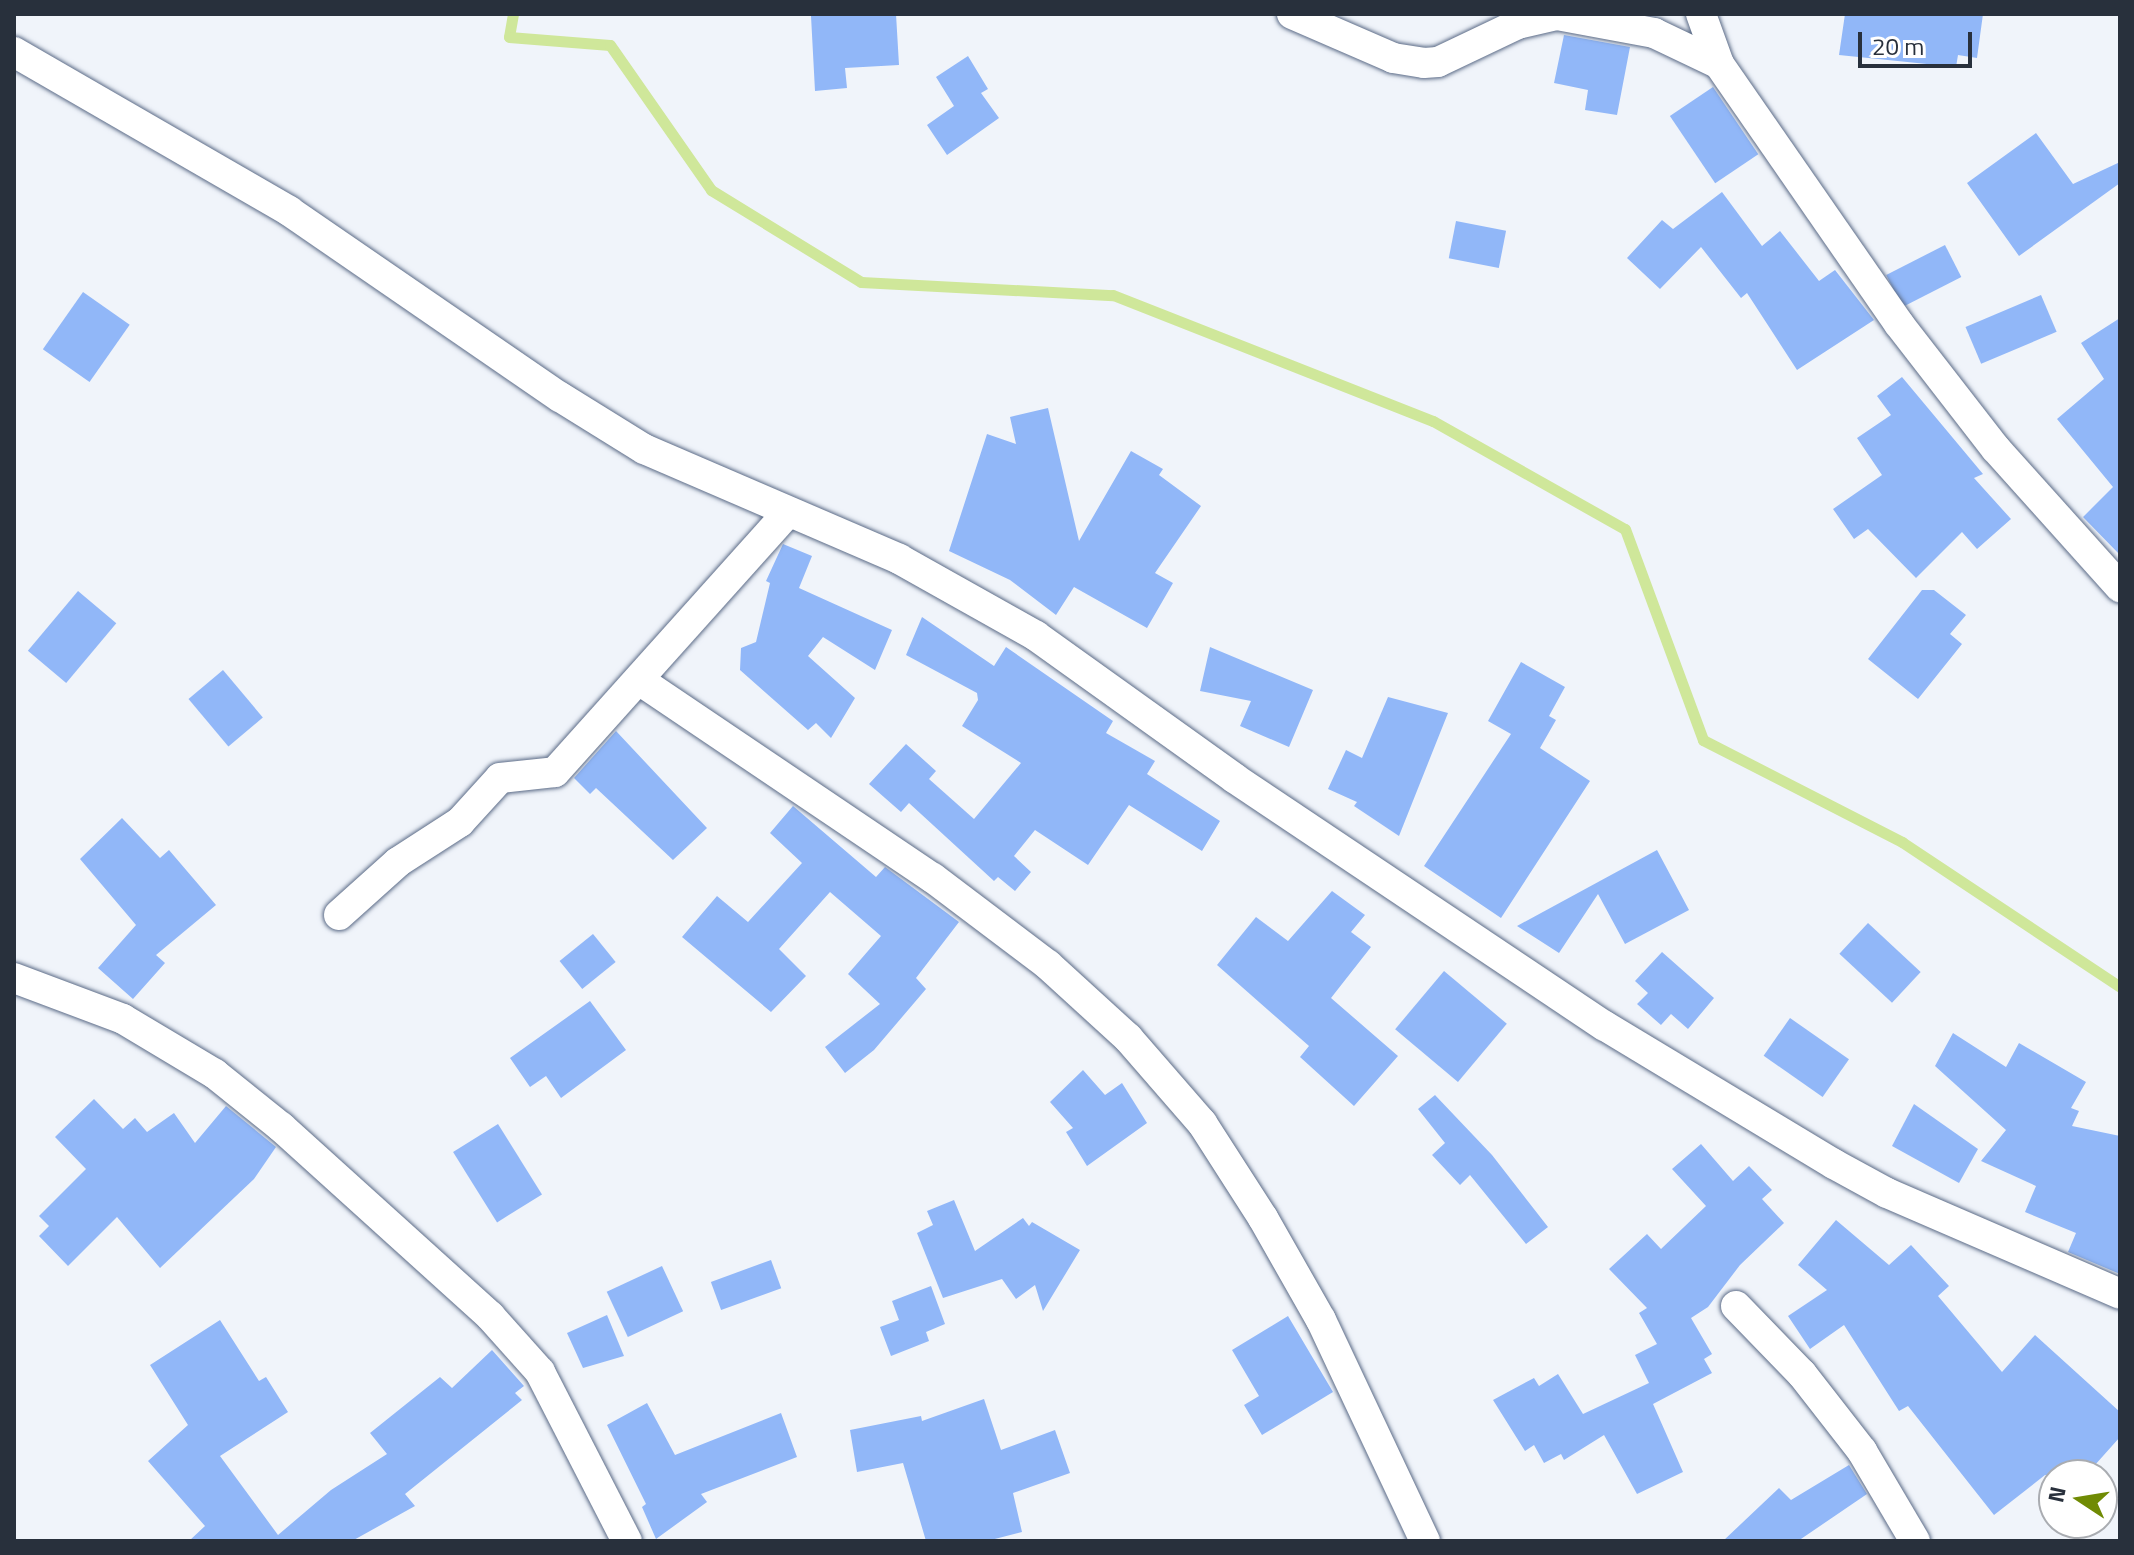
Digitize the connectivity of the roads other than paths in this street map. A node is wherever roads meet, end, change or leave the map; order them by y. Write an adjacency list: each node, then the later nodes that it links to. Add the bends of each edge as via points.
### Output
1 (1292, 14): 4 (street, via 1393,58 1424,63 1438,62 1518,24 1557,15 1654,33)
2 (1701, 14): 4 (street)
3 (14, 52): 5 (street, via 289,211 644,449)
4 (1719, 64): 6 (street, via 1916,347 1996,449)
5 (787, 513): 7 (street); 10 (street, via 899,559 1036,636 1234,778 1605,1026 1834,1164 1887,1193)
6 (2120, 587)
7 (639, 680): 8 (street, via 555,772 500,778 460,822 398,862); 13 (street, via 933,878 1048,965 1128,1038 1202,1123 1263,1218 1327,1333)
8 (339, 915)
9 (14, 978): 12 (street, via 82,999 215,1074 490,1316 540,1372)
10 (2120, 1294)
11 (1736, 1306): 14 (street, via 1802,1374 1862,1451)
12 (627, 1541)
13 (1425, 1541)
14 (1915, 1541)

